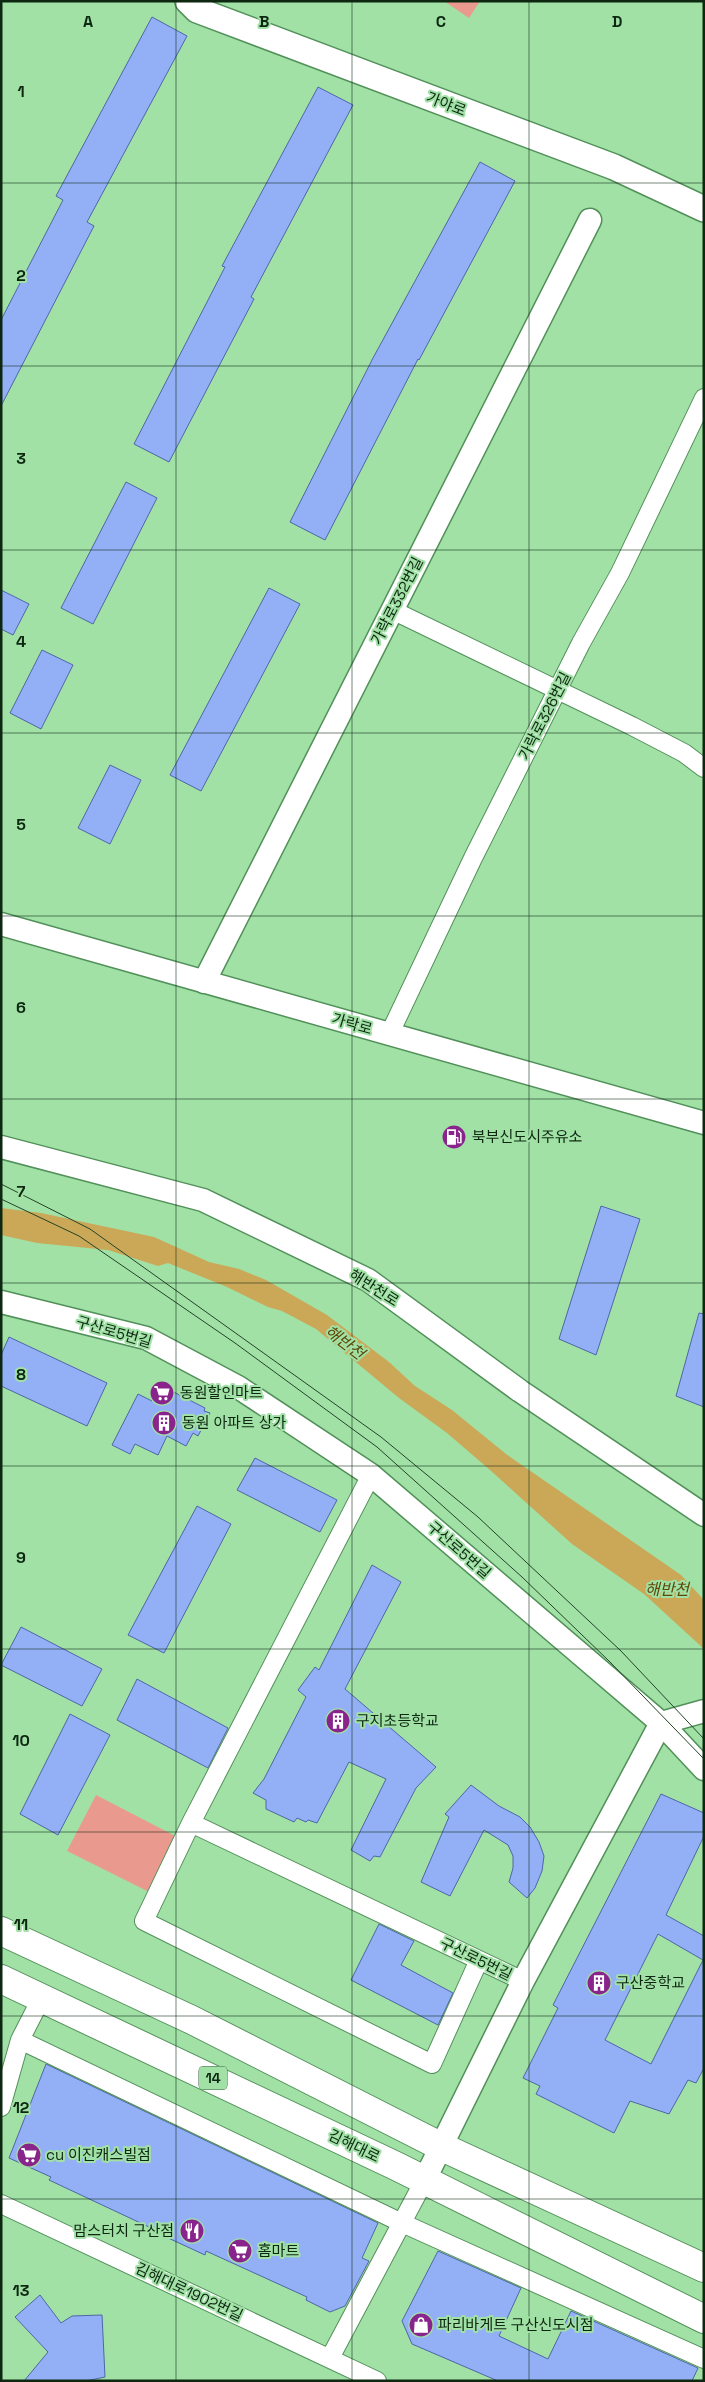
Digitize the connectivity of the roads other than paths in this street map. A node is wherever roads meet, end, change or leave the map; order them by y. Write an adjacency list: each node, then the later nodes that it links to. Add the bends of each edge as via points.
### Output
1 (195, 4): 2 (main road, 가야로, via 614,167)
2 (704, 209)
3 (590, 220): 5 (street, 가락로332번길)
4 (704, 398): 6 (street, 가락로326번길, via 620,573)
5 (392, 610): 6 (street); 9 (street, 가락로332번길)
6 (558, 690): 7 (street, via 684,753); 10 (street, 가락로326번길, via 473,858)
7 (704, 768)
8 (1, 924): 9 (street, 가락로)
9 (204, 982): 10 (street, 가락로)
10 (390, 1035): 11 (street, 가락로)
11 (704, 1123)
12 (1, 1148): 15 (street, 해반천로, via 203,1200 368,1280 520,1391)
13 (1, 1302): 14 (street, 구산로5번길, via 146,1338 238,1387)
14 (371, 1476): 17 (street, 구산로5번길); 19 (street)
15 (704, 1516)
16 (702, 1711): 17 (street)
17 (661, 1723): 18 (street, 구산로5번길); 23 (street, 구산로5번길)
18 (704, 1768)
19 (191, 1823): 21 (street, 구산로5번길); 21 (street, via 144,1921 432,2064)
20 (1, 1931): 27 (main road, via 192,2020)
21 (479, 1960): 23 (street, 구산로5번길)
22 (1, 1978): 24 (main road, 김해대로 / 14)
23 (523, 1982): 27 (street)
24 (42, 1997): 25 (street); 28 (main road, 김해대로 / 14)
25 (20, 2040): 26 (street); 30 (street)
26 (1, 2107)
27 (442, 2147): 28 (street); 31 (main road)
28 (424, 2181): 30 (street); 32 (main road, 김해대로 / 14)
29 (1, 2204): 33 (street, 김해대로1902번길)
30 (402, 2223): 33 (street); 34 (street)
31 (704, 2268)
32 (704, 2319)
33 (330, 2358): 35 (street, 김해대로1902번길)
34 (704, 2359)
35 (377, 2381)

